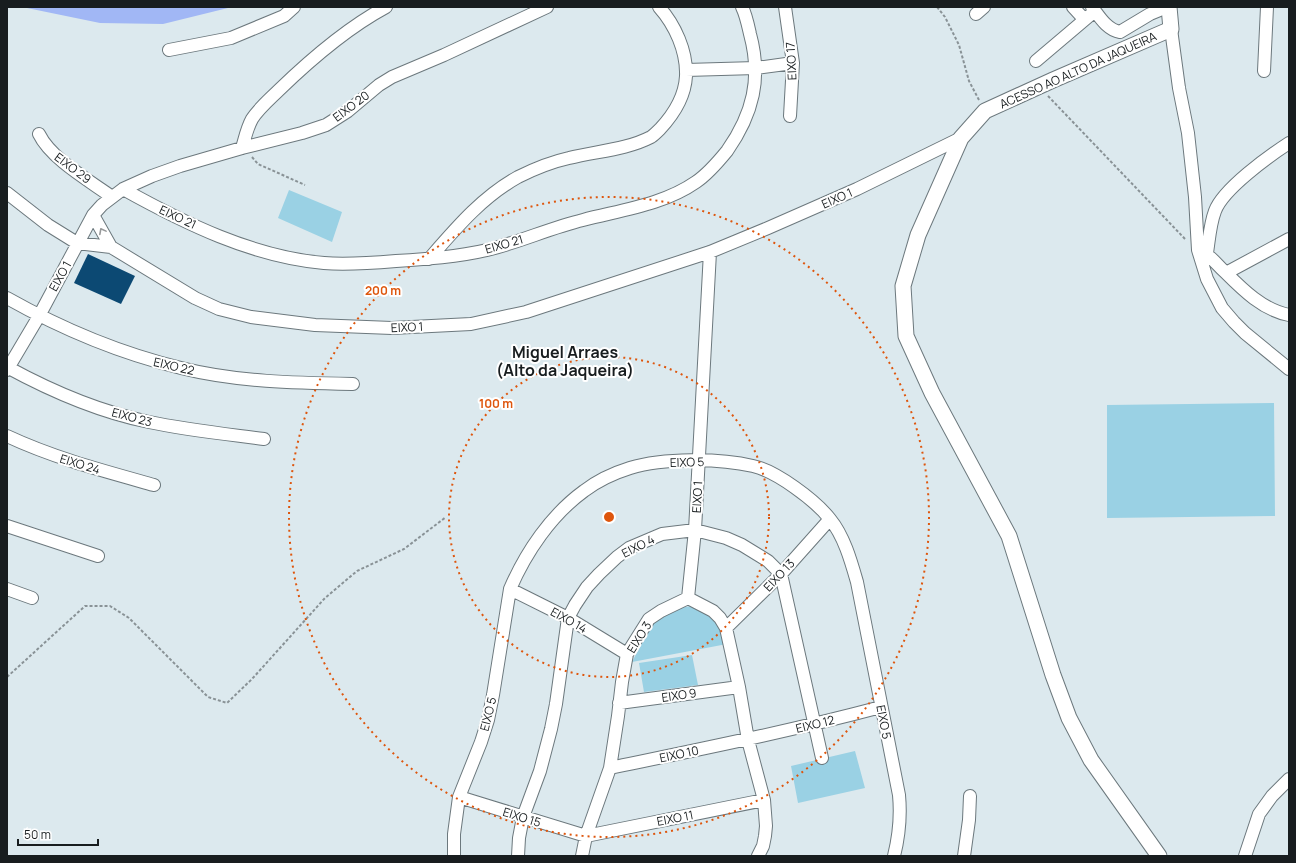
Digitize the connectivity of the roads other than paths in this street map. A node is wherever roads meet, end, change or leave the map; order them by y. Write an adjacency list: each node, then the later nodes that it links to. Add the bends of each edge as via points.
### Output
1 (294, 7): 13 (street, via 284,16 231,38)
2 (386, 7): 23 (street, via 347,32 268,101 250,122)
3 (547, 7): 23 (street, EIXO 20, via 392,77 326,125)
4 (659, 7): 17 (street, via 676,30)
5 (742, 7): 16 (street, EIXO 21, via 754,50)
6 (785, 7): 15 (street, EIXO 17)
7 (1073, 7): 11 (street)
8 (1168, 7): 10 (street, via 1150,14 1120,32 1113,30); 12 (street)
9 (1267, 7): 18 (street)
10 (1093, 9): 11 (street)
11 (1084, 20): 14 (street)
12 (1171, 29): 21 (street, ACESSO AO ALTO DA JAQUEIRA, via 985,111); 32 (street, via 1189,140)
13 (170, 50)
14 (1036, 61)
15 (793, 63): 16 (street); 19 (street, EIXO 17)
16 (756, 68): 17 (street); 33 (street, EIXO 21, via 754,95 741,127 721,158 696,182 661,200 581,220 488,250)
17 (686, 70): 33 (street, via 682,97 667,122 652,136 636,143 569,158 518,177 484,200)
18 (1264, 71)
19 (790, 116)
20 (39, 134): 26 (street, EIXO 29, via 60,159)
21 (961, 138): 31 (street, EIXO 1, via 857,189); 76 (street, via 918,235 903,286 906,336 932,393 1009,536 1069,718 1091,760)
22 (1289, 143): 32 (street, via 1225,195 1215,211)
23 (242, 148): 24 (street, EIXO 20, via 180,166)
24 (122, 189): 26 (street, EIXO 1); 33 (street, EIXO 21, via 214,233 282,257 353,264)
25 (7, 193): 29 (street, via 48,225)
26 (112, 197): 27 (street, EIXO 1)
27 (93, 215): 29 (street, EIXO 1); 30 (street, one-way to 27)
28 (1289, 239): 34 (street)
29 (77, 243): 30 (street); 37 (street, EIXO 1)
30 (111, 247): 31 (street, EIXO 1, via 219,309 251,317 315,326 392,328 471,324 495,319 561,301)
31 (710, 252): 43 (street, EIXO 1)
32 (1202, 252): 34 (street); 39 (street, via 1207,279 1222,308 1246,333)
33 (429, 259)
34 (1226, 273): 36 (street, via 1256,301 1281,314)
35 (7, 298): 37 (street, EIXO 22)
36 (1289, 315)
37 (39, 316): 38 (street, EIXO 1); 40 (street, EIXO 22, via 107,346 182,369 288,383)
38 (7, 368): 42 (street, EIXO 23, via 64,394 138,419)
39 (1289, 369)
40 (353, 384)
41 (7, 436): 44 (street, EIXO 24, via 62,458)
42 (264, 440)
43 (699, 460): 45 (street, EIXO 5, via 754,466 792,486); 47 (street, EIXO 1); 51 (street, EIXO 5, via 631,468 614,474 584,491 568,504 542,534 528,553)
44 (154, 485)
45 (830, 519): 49 (street, EIXO 13); 59 (street, EIXO 5, via 850,559 857,582)
46 (7, 526): 48 (street)
47 (695, 530): 49 (street, EIXO 4, via 742,545 768,561); 53 (street, EIXO 1); 54 (street, EIXO 4, via 671,532 629,548 587,587)
48 (98, 556)
49 (781, 574): 55 (street, EIXO 13); 60 (street)
50 (7, 589): 52 (street)
51 (510, 589): 54 (street, EIXO 14); 66 (street, EIXO 5, via 488,720)
52 (32, 598)
53 (688, 598): 55 (street, via 713,611); 56 (street, EIXO 3, via 650,619)
54 (568, 618): 56 (street, EIXO 14); 68 (street, EIXO 4, via 551,729 540,771)
55 (726, 628): 57 (street)
56 (627, 654): 58 (street, EIXO 3)
57 (739, 687): 58 (street, EIXO 9); 61 (street)
58 (619, 703): 63 (street, EIXO 3)
59 (881, 708): 60 (street, EIXO 12); 74 (street, EIXO 5, via 899,795 900,818)
60 (814, 725): 61 (street, EIXO 12); 62 (street)
61 (748, 740): 63 (street, EIXO 10); 67 (street)
62 (822, 758)
63 (610, 768): 69 (street, EIXO 3)
64 (1289, 779): 77 (street, via 1259,814)
65 (970, 796): 75 (street)
66 (459, 797): 68 (street, EIXO 15); 70 (street, EIXO 5)
67 (764, 800): 69 (street, EIXO 11); 73 (street, via 765,836)
68 (523, 817): 69 (street, EIXO 15); 71 (street, EIXO 4)
69 (586, 836): 72 (street, EIXO 3)
70 (454, 856)
71 (518, 856)
72 (582, 856)
73 (758, 856)
74 (894, 856)
75 (964, 856)
76 (1159, 856)
77 (1245, 856)

